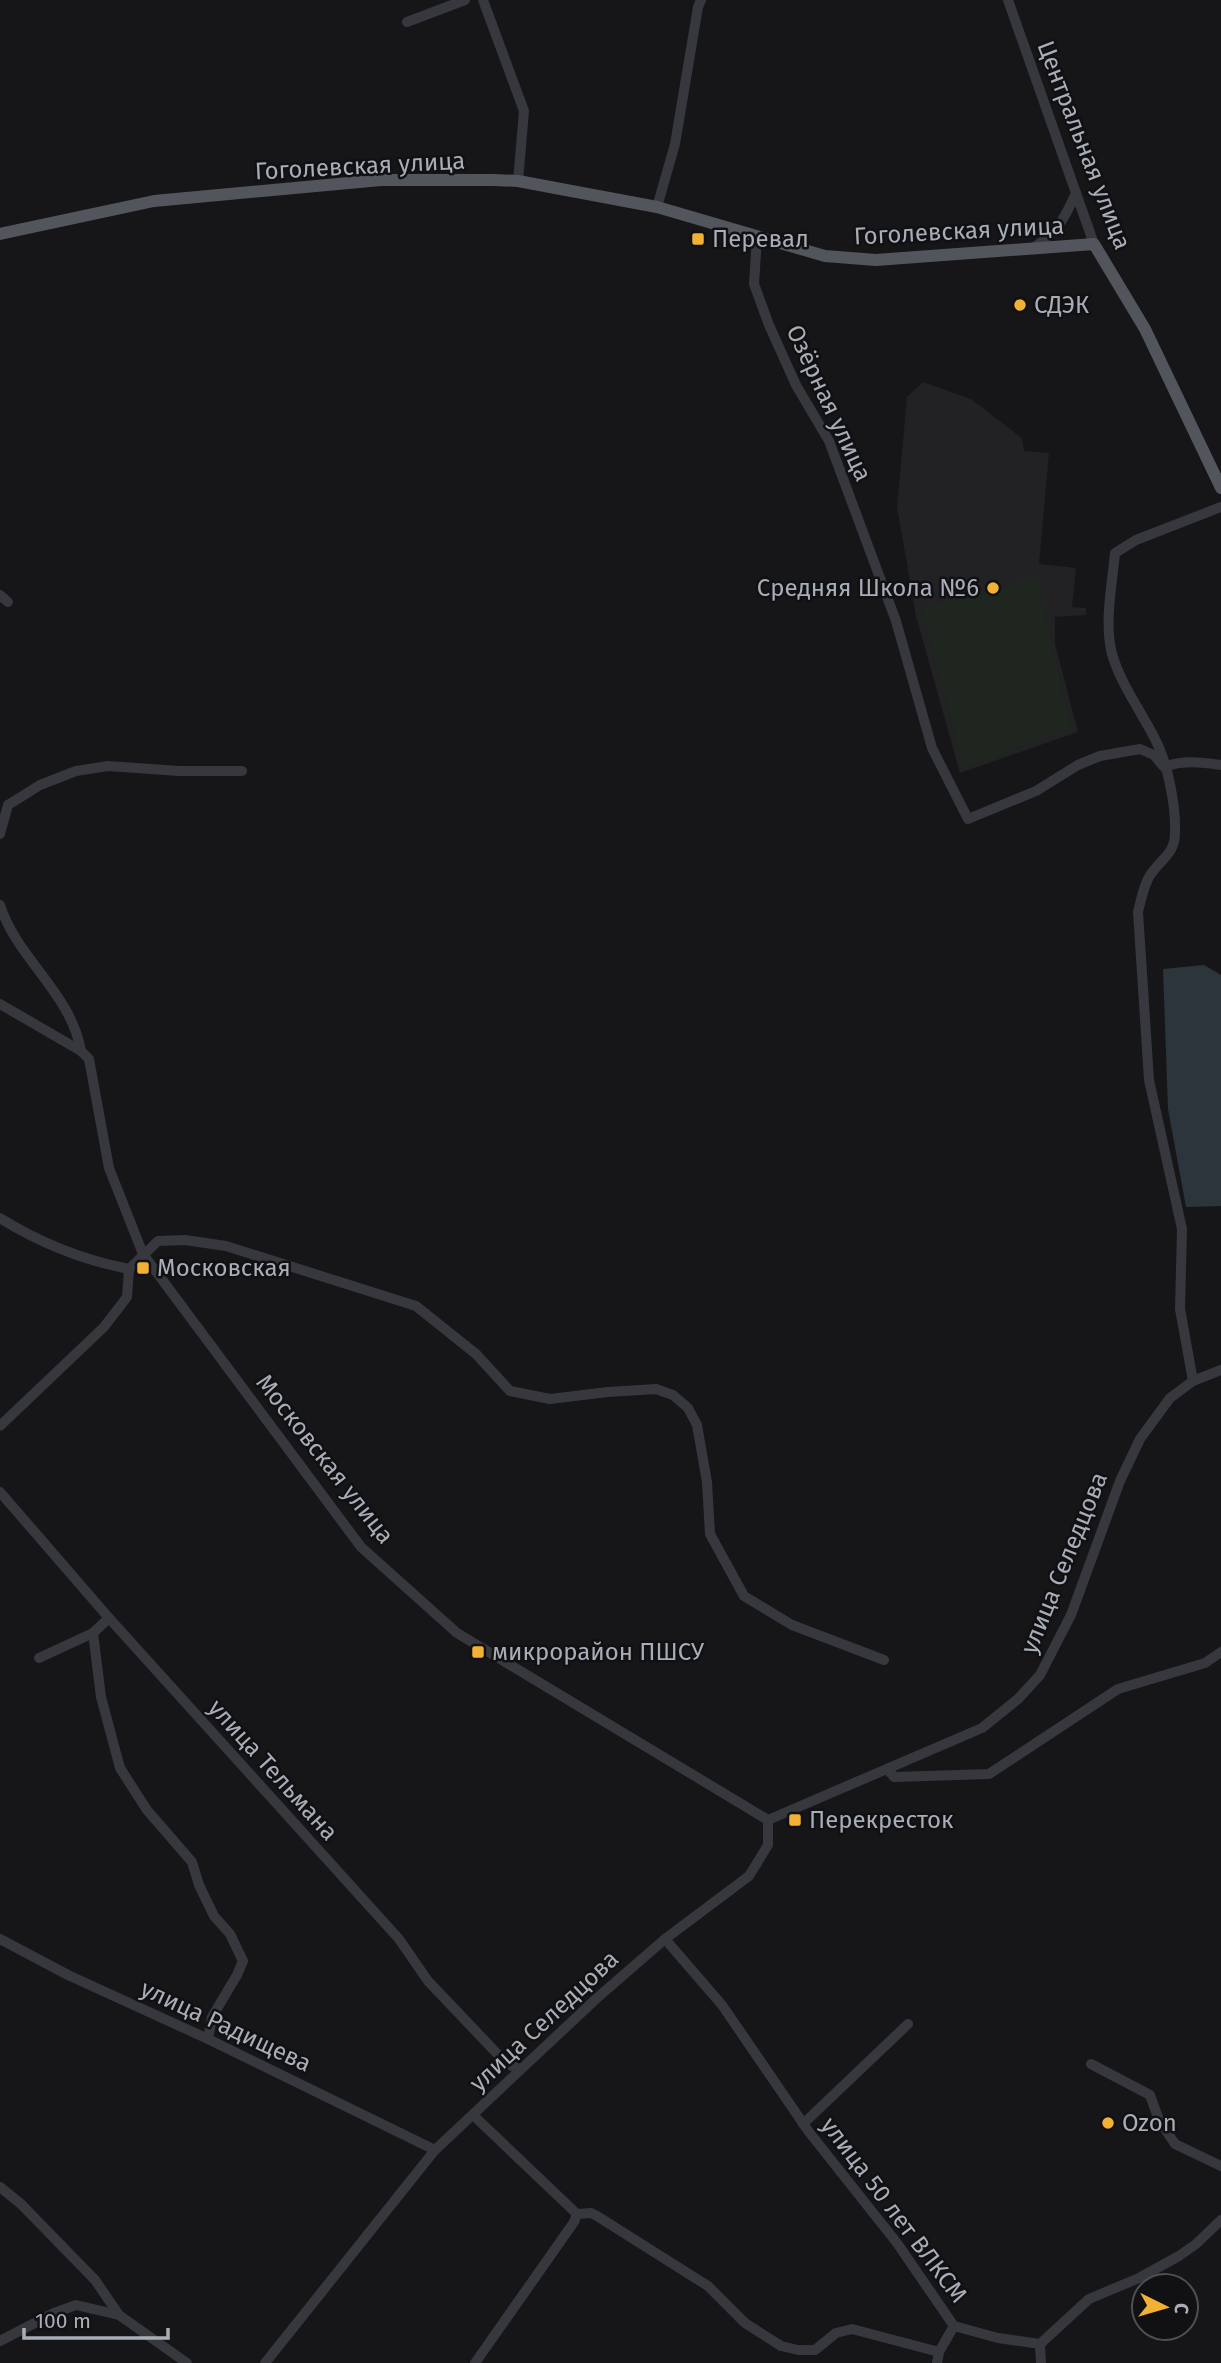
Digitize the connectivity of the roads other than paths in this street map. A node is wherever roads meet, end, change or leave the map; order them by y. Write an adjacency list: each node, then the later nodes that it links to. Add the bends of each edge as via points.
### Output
1 (465, 0): 5 (street)
2 (484, 0): 6 (street, via 524,111)
3 (701, 0): 8 (street, via 675,144)
4 (1008, 0): 7 (street, Центральная улица)
5 (407, 22)
6 (518, 181): 8 (main road, Гоголевская улица); 9 (main road, Гоголевская улица, via 381,180 154,201)
7 (1076, 193): 11 (street, Центральная улица); 12 (street, via 1064,220)
8 (657, 207): 10 (main road, Гоголевская улица)
9 (0, 234)
10 (757, 237): 12 (main road, Гоголевская улица, via 825,256 876,260); 16 (street, Озёрная улица, via 754,284 796,385 829,441 896,621 932,748 968,819 1036,791 1100,756 1140,749 1154,755)
11 (1094, 244): 12 (main road, Гоголевская улица); 13 (main road, Центральная улица, via 1145,329)
12 (1032, 249)
13 (1221, 488)
14 (1221, 507): 16 (street, via 1136,540 1115,553 1109,637 1112,655 1156,741)
15 (1221, 765): 16 (street, via 1190,762)
16 (1164, 767): 26 (street, via 1175,808 1175,844 1150,875 1138,912 1149,1080 1182,1228 1180,1309)
17 (242, 771): 18 (street, via 108,766 76,771 40,785 8,805)
18 (0, 834)
19 (0, 905): 21 (street, Московская улица, via 18,943 73,1022)
20 (0, 1004): 21 (street)
21 (81, 1051): 23 (street, Московская улица, via 89,1059 109,1168)
22 (3, 1224): 24 (street, via 63,1251)
23 (143, 1254): 24 (street); 33 (street, via 158,1241 226,1245 416,1307 476,1354 510,1391 550,1399 656,1390 673,1395 688,1408 697,1425 707,1482 709,1534 744,1597 792,1625); 35 (street, Московская улица, via 361,1547 457,1633)
24 (129, 1269): 27 (street, via 127,1297 104,1327)
25 (1221, 1370): 26 (street, улица Селедцова)
26 (1193, 1381): 34 (street, улица Селедцова, via 1170,1398 1140,1439 1071,1615 1041,1675 982,1728)
27 (0, 1426)
28 (0, 1492): 29 (street, улица Тельмана)
29 (109, 1618): 30 (street); 41 (street, улица Тельмана, via 399,1939 428,1982 507,2064)
30 (93, 1633): 32 (street); 39 (street, via 101,1697 120,1768 147,1810 192,1862 214,1916 230,1934 243,1961 212,2017)
31 (1221, 1652): 34 (street, via 1205,1663 1118,1689 989,1774 894,1777)
32 (39, 1658)
33 (884, 1660)
34 (887, 1769): 35 (street, улица Селедцова)
35 (768, 1819): 37 (street, улица Селедцова, via 768,1845 749,1876)
36 (0, 1939): 39 (street, улица Радищева)
37 (665, 1939): 41 (street, улица Селедцова); 43 (street, улица 50 лет ВЛКСМ, via 722,2005)
38 (908, 2024): 43 (street)
39 (208, 2039): 44 (street, улица Радищева)
40 (1091, 2064): 45 (street, via 1150,2095 1175,2144)
41 (520, 2069): 42 (street, улица Селедцова)
42 (472, 2115): 44 (street, улица Селедцова); 47 (street)
43 (803, 2124): 50 (street, улица 50 лет ВЛКСМ, via 897,2243)
44 (435, 2150): 55 (street, улица Селедцова)
45 (1221, 2166)
46 (0, 2187): 49 (street, via 95,2280)
47 (577, 2214): 53 (street, via 597,2216 708,2286 745,2323 780,2346 815,2350 836,2333 852,2329); 56 (street)
48 (1221, 2220): 52 (street, via 1179,2256 1089,2299)
49 (119, 2315): 51 (street, via 76,2305); 54 (street)
50 (954, 2326): 52 (street, улица 50 лет ВЛКСМ); 53 (street)
51 (0, 2341)
52 (1040, 2344): 57 (street)
53 (938, 2358)
54 (187, 2363)
55 (265, 2363)
56 (475, 2363)
57 (1041, 2363)

